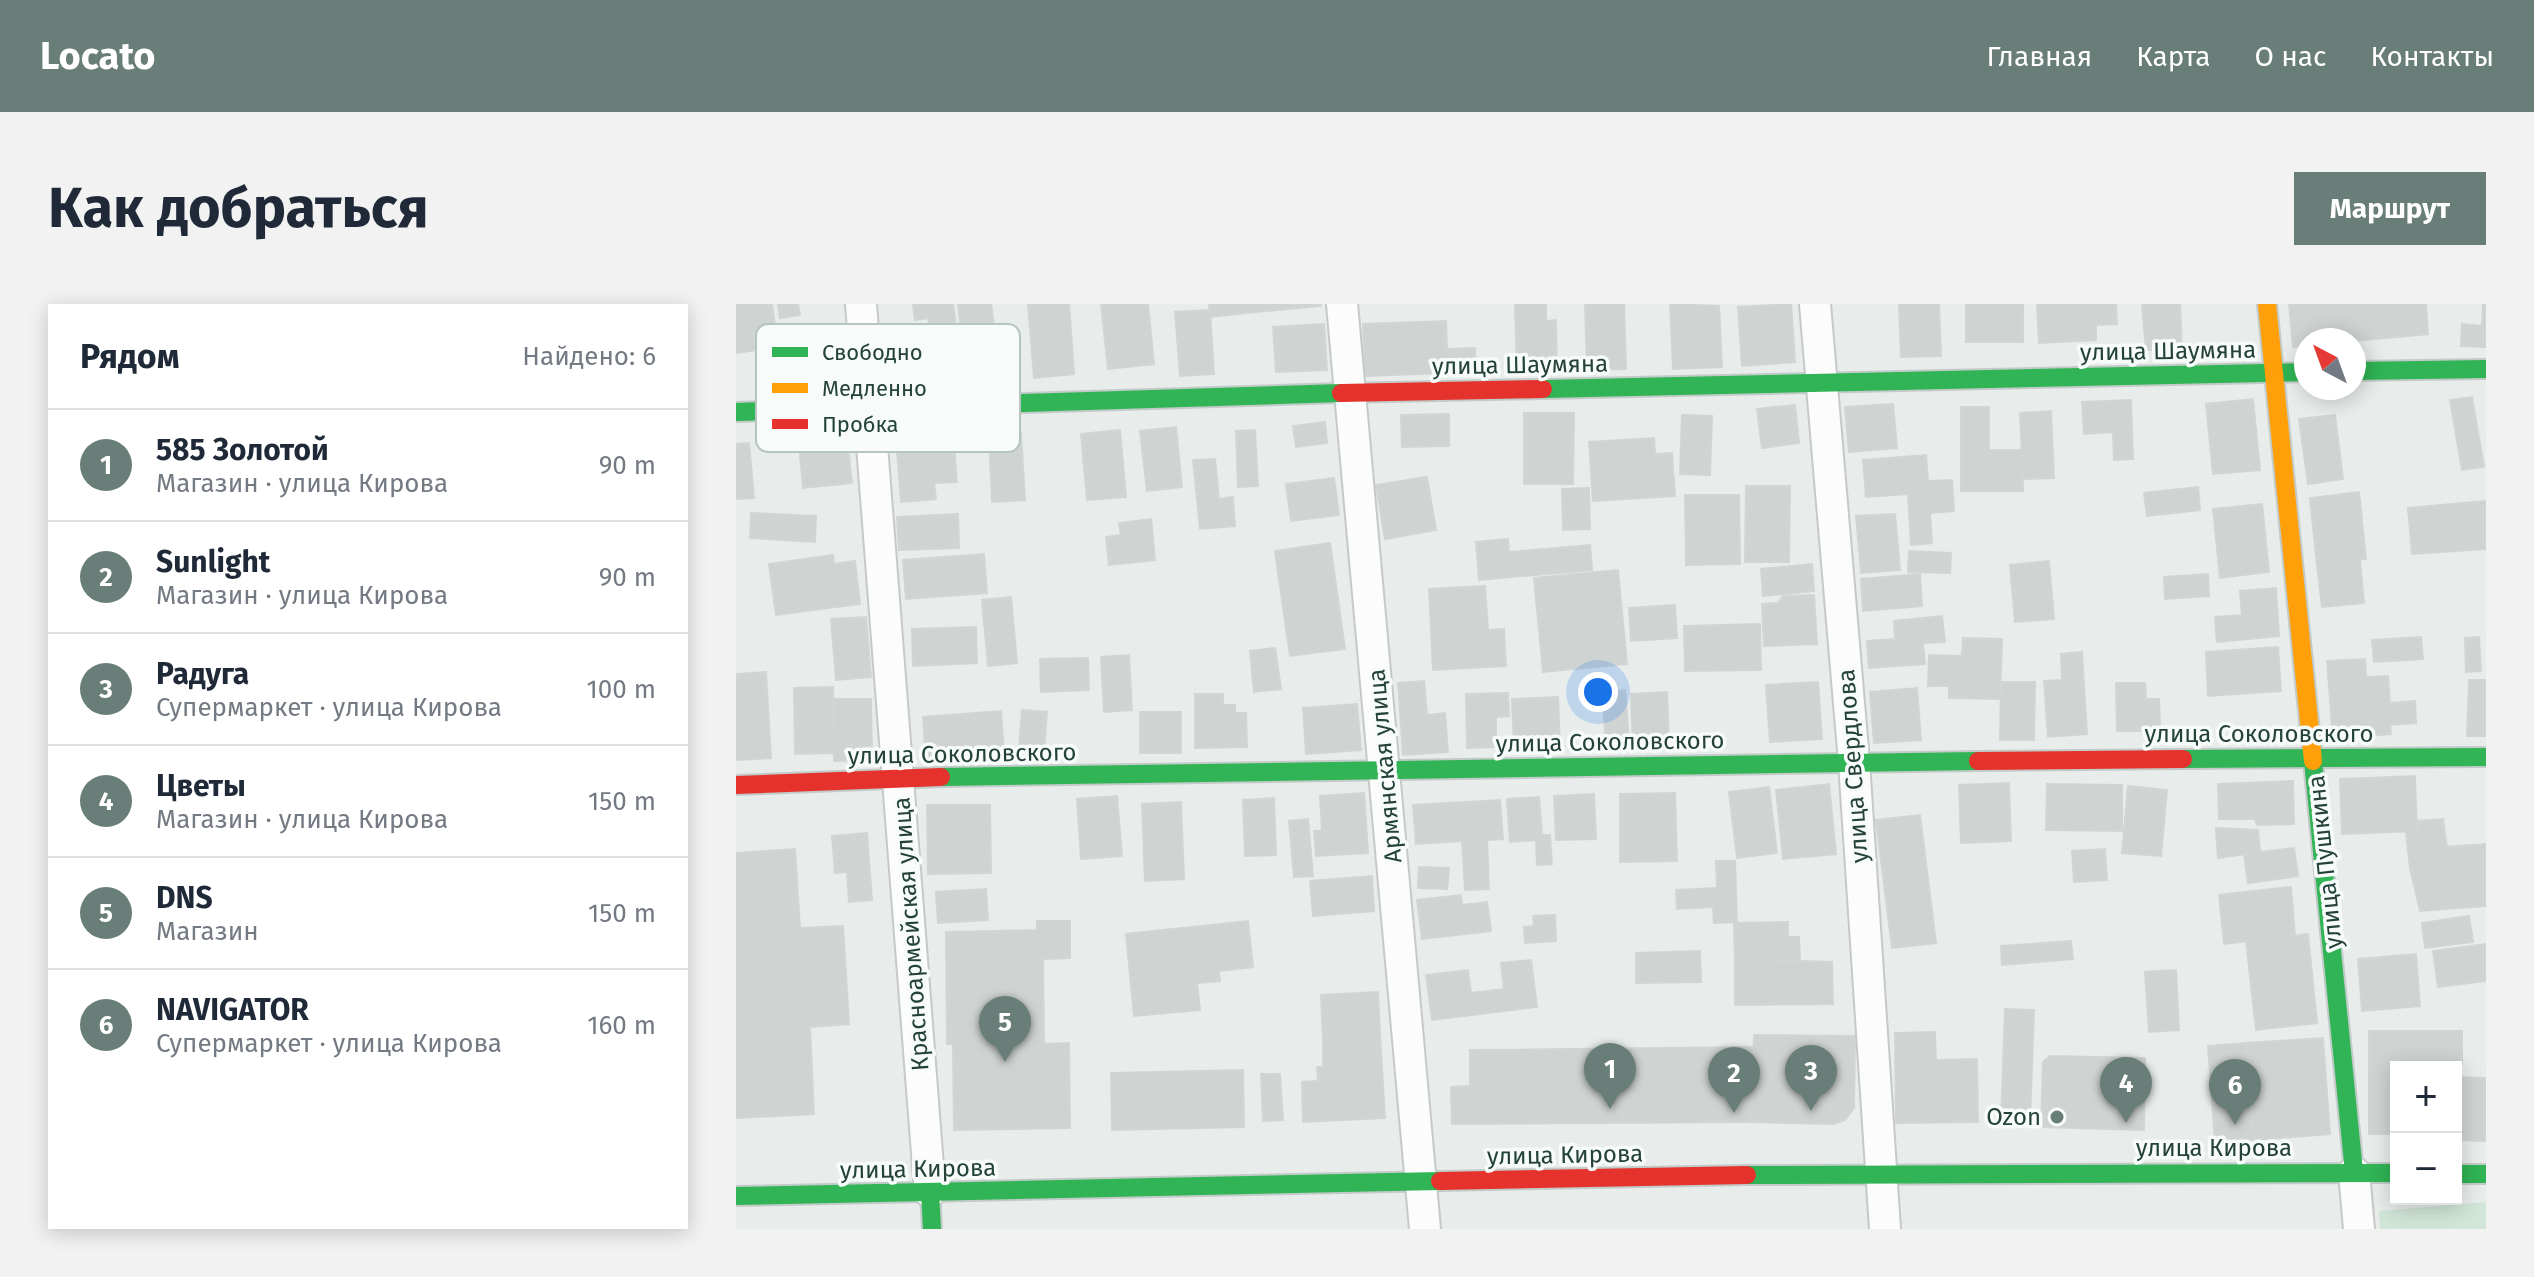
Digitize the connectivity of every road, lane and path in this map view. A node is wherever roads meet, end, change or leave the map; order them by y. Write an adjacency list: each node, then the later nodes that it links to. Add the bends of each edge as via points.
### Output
1 (861, 304): 5 (street, Красноармейская улица)
2 (1342, 304): 11 (street, Армянская улица)
3 (1815, 304): 10 (street, улица Свердлова)
4 (2267, 304): 9 (street, улица Пушкина)
5 (863, 324)
6 (2486, 369): 7 (street)
7 (2366, 371)
8 (2294, 372): 9 (street, улица Шаумяна)
9 (2271, 373): 10 (street, улица Шаумяна); 17 (street, улица Пушкина)
10 (1823, 382): 11 (street, улица Шаумяна); 18 (street, улица Свердлова)
11 (1349, 393): 12 (street, улица Шаумяна); 19 (street, Армянская улица)
12 (1020, 403)
13 (756, 411): 14 (street, улица Шаумяна)
14 (736, 412)
15 (873, 452): 20 (street, Красноармейская улица)
16 (2486, 757): 17 (street, улица Соколовского)
17 (2314, 758): 18 (street, улица Соколовского); 23 (street, улица Пушкина)
18 (1854, 762): 19 (street, улица Соколовского); 22 (street, улица Свердлова)
19 (1386, 771): 20 (street, улица Соколовского); 27 (street, Армянская улица)
20 (900, 778): 21 (street, улица Соколовского); 28 (street, Красноармейская улица)
21 (736, 785)
22 (1882, 1172): 23 (street, улица Кирова); 27 (street, улица Кирова); 32 (street, улица Свердлова)
23 (2354, 1172): 24 (street, улица Кирова); 33 (street, улица Пушкина)
24 (2390, 1173)
25 (2462, 1174): 26 (street)
26 (2486, 1174)
27 (1422, 1182): 28 (street, улица Кирова); 31 (street, Армянская улица)
28 (930, 1192): 29 (street, улица Кирова); 30 (street, Красноармейская улица)
29 (736, 1196)
30 (932, 1229)
31 (1425, 1229)
32 (1885, 1229)
33 (2359, 1229)

